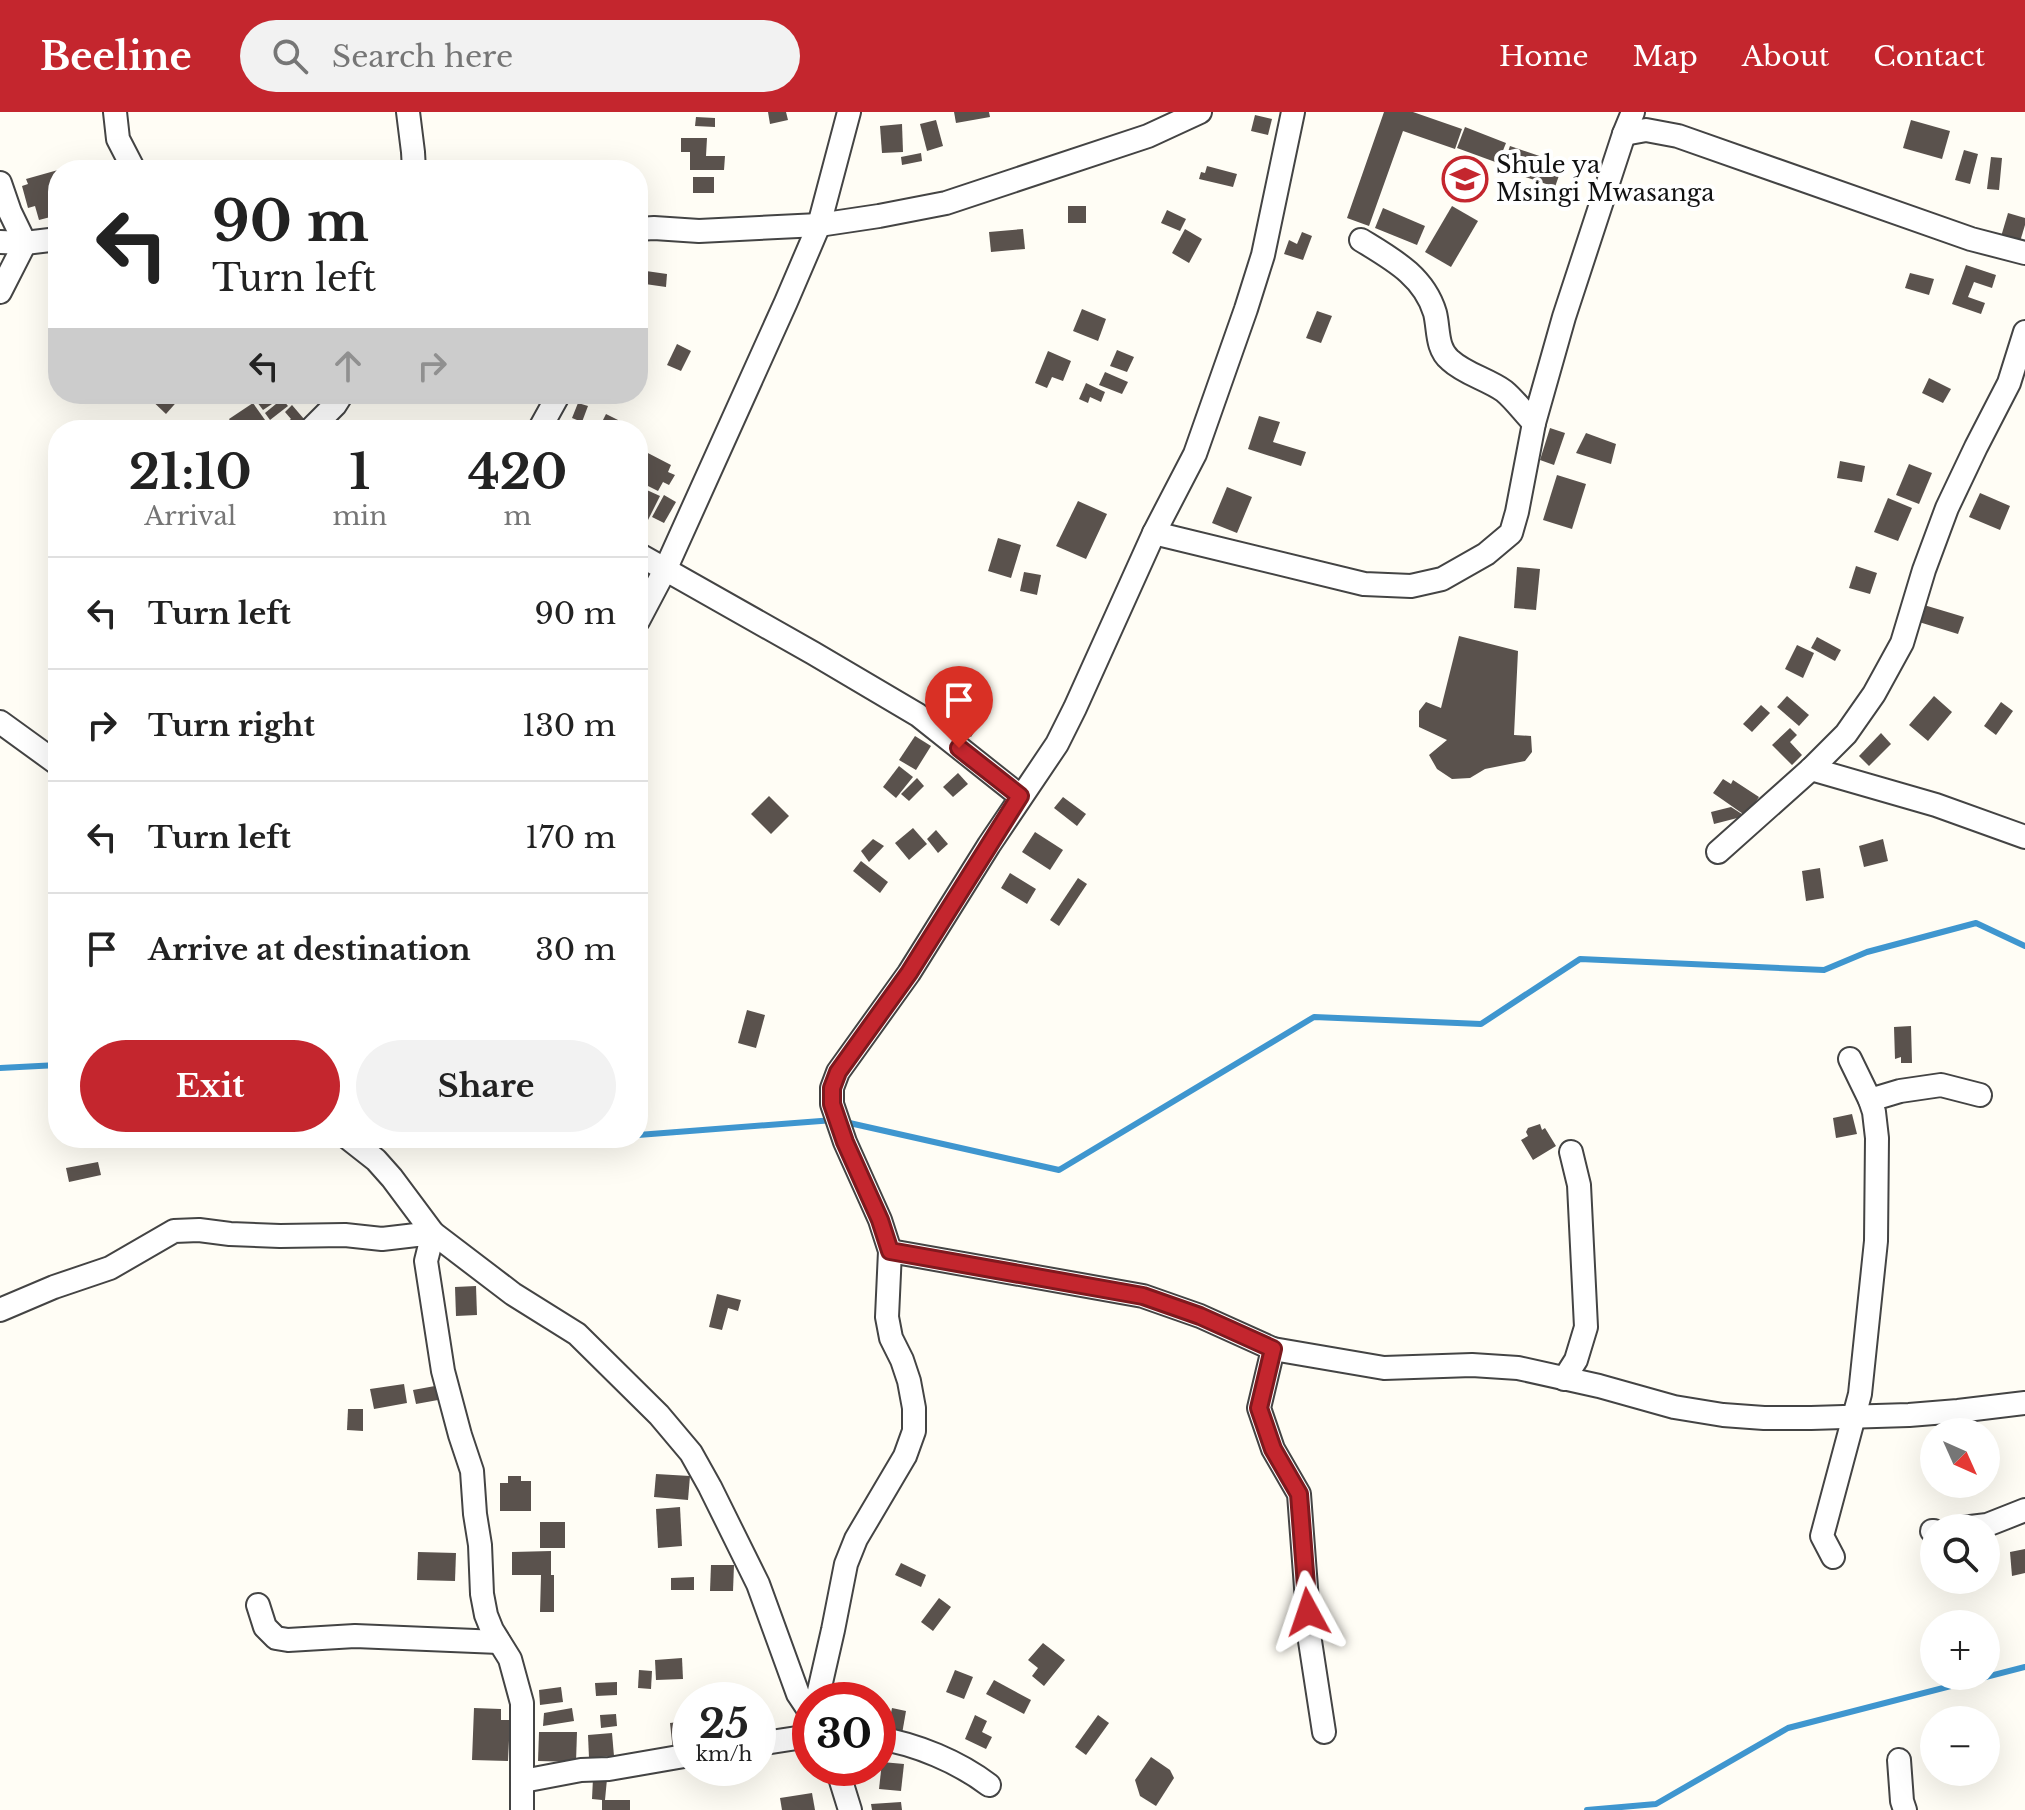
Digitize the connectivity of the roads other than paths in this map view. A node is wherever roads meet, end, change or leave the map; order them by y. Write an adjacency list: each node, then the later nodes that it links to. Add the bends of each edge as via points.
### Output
1 (115, 112): 8 (street, via 118,139)
2 (408, 112): 9 (street)
3 (849, 112): 11 (street)
4 (1200, 112): 11 (street, via 1148,136 946,203)
5 (1293, 112): 23 (street, via 1266,243 1246,309 1195,454)
6 (1633, 112): 7 (street)
7 (1624, 134): 17 (street, via 1646,130 1678,136); 22 (street)
8 (129, 160)
9 (413, 160)
10 (0, 183): 16 (street)
11 (819, 225): 12 (street); 25 (street)
12 (648, 228)
13 (48, 240): 16 (street)
14 (1361, 240): 22 (street, via 1421,284 1448,358 1503,391)
15 (0, 242): 16 (street)
16 (25, 243): 18 (street)
17 (2025, 253)
18 (0, 292)
19 (2025, 332): 29 (street, via 2009,383 1947,508 1902,643 1846,734)
20 (336, 404): 21 (street)
21 (320, 420)
22 (1534, 423): 23 (street, via 1511,533 1442,579 1411,586 1364,584)
23 (1154, 533): 30 (street, via 1057,744)
24 (648, 559): 25 (street)
25 (666, 568): 26 (street); 30 (street, via 918,715)
26 (648, 602)
27 (0, 722): 28 (street)
28 (48, 757)
29 (1811, 769): 31 (street); 32 (street)
30 (1020, 796): 39 (street, via 832,1088 845,1142)
31 (2025, 837)
32 (1718, 852)
33 (1850, 1059): 35 (street)
34 (1980, 1095): 35 (street, via 1941,1085)
35 (1870, 1100): 44 (street, via 1877,1138 1876,1241 1860,1394)
36 (361, 1148): 38 (street, via 392,1178)
37 (1571, 1152): 42 (street, via 1579,1185 1586,1327)
38 (433, 1233): 40 (street, via 382,1239 174,1231 110,1268); 49 (street, via 426,1261 443,1371 472,1471 482,1594); 50 (street, via 513,1294 577,1334 691,1453 758,1584)
39 (890, 1251): 41 (street, via 1143,1296); 51 (street, via 887,1317 909,1381 914,1431 846,1564)
40 (0, 1310)
41 (1273, 1349): 42 (street, via 1384,1368 1472,1365); 52 (street, via 1259,1408 1273,1449 1299,1494 1310,1641)
42 (1564, 1379): 44 (street, via 1723,1415)
43 (2025, 1403): 44 (street)
44 (1853, 1416): 47 (street, via 1822,1536)
45 (2025, 1510): 46 (street)
46 (2000, 1520)
47 (1833, 1557)
48 (258, 1605): 49 (street, via 265,1627 276,1638 288,1640 355,1636)
49 (499, 1642): 56 (street, via 510,1659 522,1703)
50 (794, 1682)
51 (821, 1682)
52 (1324, 1732)
53 (896, 1742): 57 (street, via 974,1773)
54 (672, 1758): 56 (street)
55 (1899, 1760): 61 (street)
56 (523, 1781): 59 (street)
57 (989, 1785)
58 (843, 1786): 60 (street)
59 (522, 1810)
60 (850, 1810)
61 (1905, 1810)

